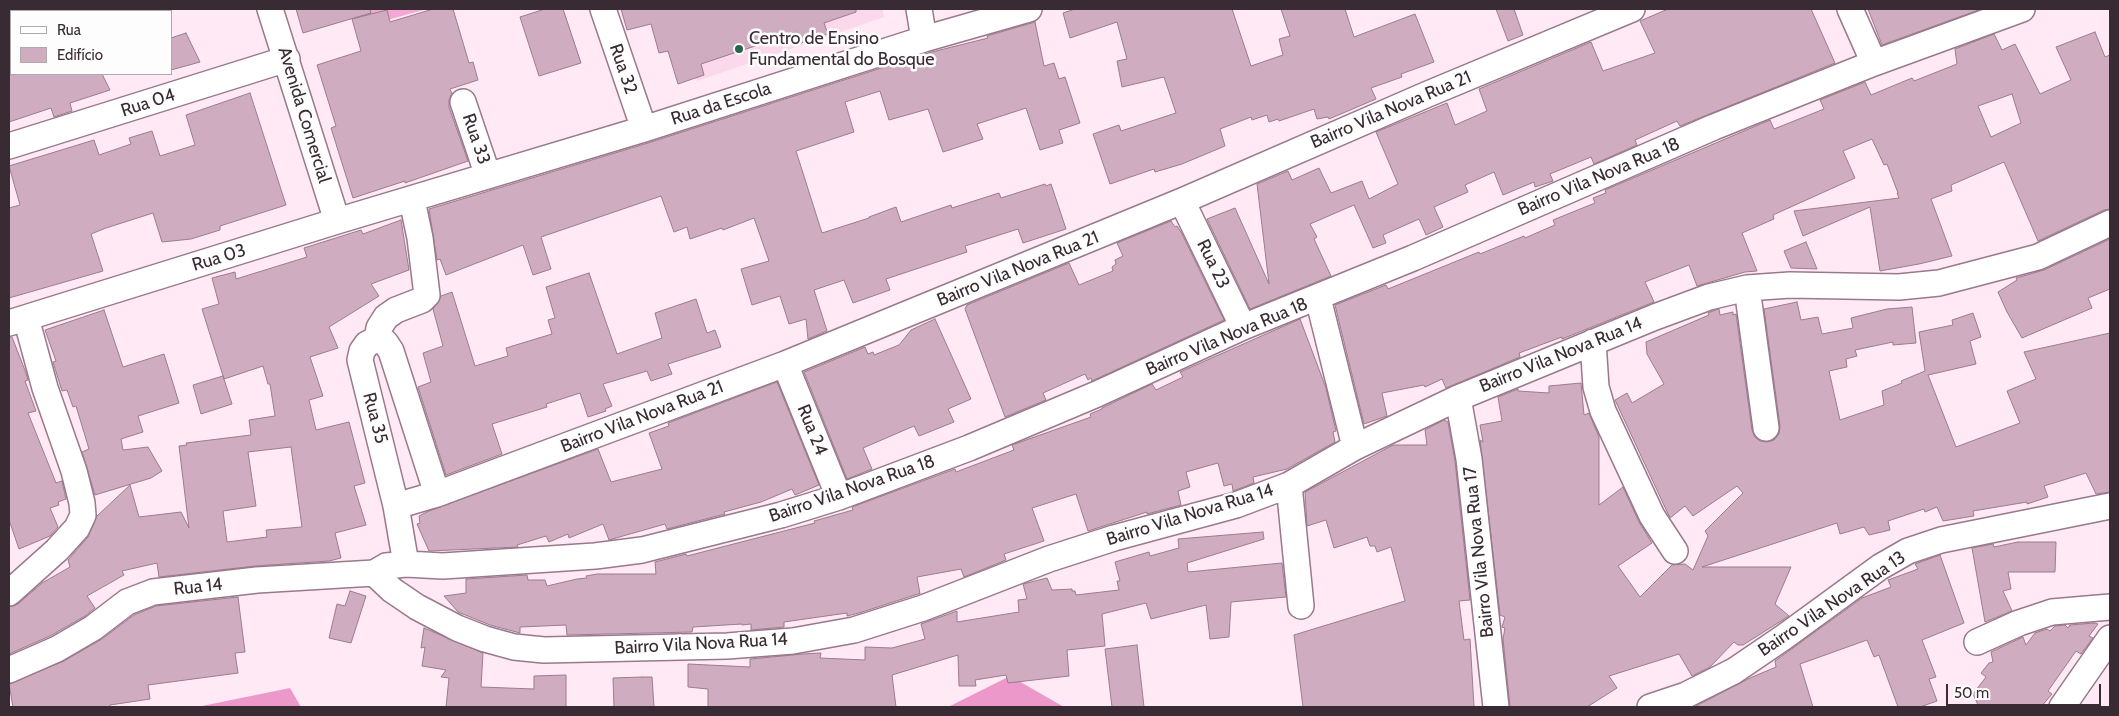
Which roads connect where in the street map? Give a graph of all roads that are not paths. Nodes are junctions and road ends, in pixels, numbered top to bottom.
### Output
1 (270, 9) edge
2 (603, 9) edge
3 (919, 9) edge
4 (1029, 9) edge
5 (1632, 9) edge
6 (1850, 9) edge
7 (2022, 9) edge
8 (924, 39) junction
9 (287, 59) junction
10 (1874, 64) junction
11 (464, 102) dead end
12 (644, 129) junction
13 (9, 146) edge
14 (488, 176) junction
15 (412, 200) junction
16 (1182, 201) junction
17 (337, 221) junction
18 (2110, 223) edge
19 (1747, 288) junction
20 (1318, 298) junction
21 (17, 320) edge
22 (1243, 327) junction
23 (377, 339) junction
24 (1593, 342) junction
25 (785, 364) junction
26 (1458, 398) junction
27 (1766, 428) dead end
28 (1355, 448) junction
29 (1289, 485) junction
30 (437, 494) junction
31 (839, 497) junction
32 (396, 506) junction
33 (2110, 506) edge
34 (1675, 551) dead end
35 (406, 564) junction
36 (374, 573) junction
37 (9, 593) edge
38 (1301, 606) dead end
39 (2110, 606) edge
40 (2110, 638) edge
41 (1977, 642) dead end
42 (9, 670) edge
43 (1496, 707) edge
44 (1650, 707) edge
45 (2062, 707) edge

1 - 9 street, Avenida Comercial
2 - 12 street, Rua 32
3 - 8 street
4 - 8 street, Rua da Escola
5 - 16 street, Bairro Vila Nova Rua 21
6 - 10 street
7 - 10 street, Bairro Vila Nova Rua 18
8 - 12 street, Rua da Escola
9 - 13 street, Rua 04
9 - 17 street, Avenida Comercial
10 - 20 street, Bairro Vila Nova Rua 18
11 - 14 street, Rua 33
12 - 14 street, Rua da Escola
14 - 15 street, Rua da Escola
15 - 17 street, Rua 03
15 - 23 street, Rua 35
16 - 22 street, Rua 23
16 - 25 street, Bairro Vila Nova Rua 21
17 - 21 street, Rua 03
18 - 19 street, Bairro Vila Nova Rua 14
19 - 24 street, Bairro Vila Nova Rua 14
19 - 27 street
20 - 22 street, Bairro Vila Nova Rua 18
20 - 28 street
21 - 37 street, Rua 03
22 - 31 street, Bairro Vila Nova Rua 18
23 - 30 street, Rua 35
23 - 32 street, Rua 35
24 - 26 street, Bairro Vila Nova Rua 14
24 - 34 street
25 - 30 street, Bairro Vila Nova Rua 21
25 - 31 street, Rua 24
26 - 28 street, Bairro Vila Nova Rua 14
26 - 43 street, Bairro Vila Nova Rua 17
28 - 29 street, Bairro Vila Nova Rua 14
29 - 36 street, Bairro Vila Nova Rua 14
29 - 38 street
30 - 32 street, Bairro Vila Nova Rua 21
31 - 35 street, Bairro Vila Nova Rua 18
32 - 35 street
33 - 44 street, Bairro Vila Nova Rua 13
35 - 36 street, Rua 14
36 - 42 street, Rua 14
39 - 41 street
40 - 45 street

